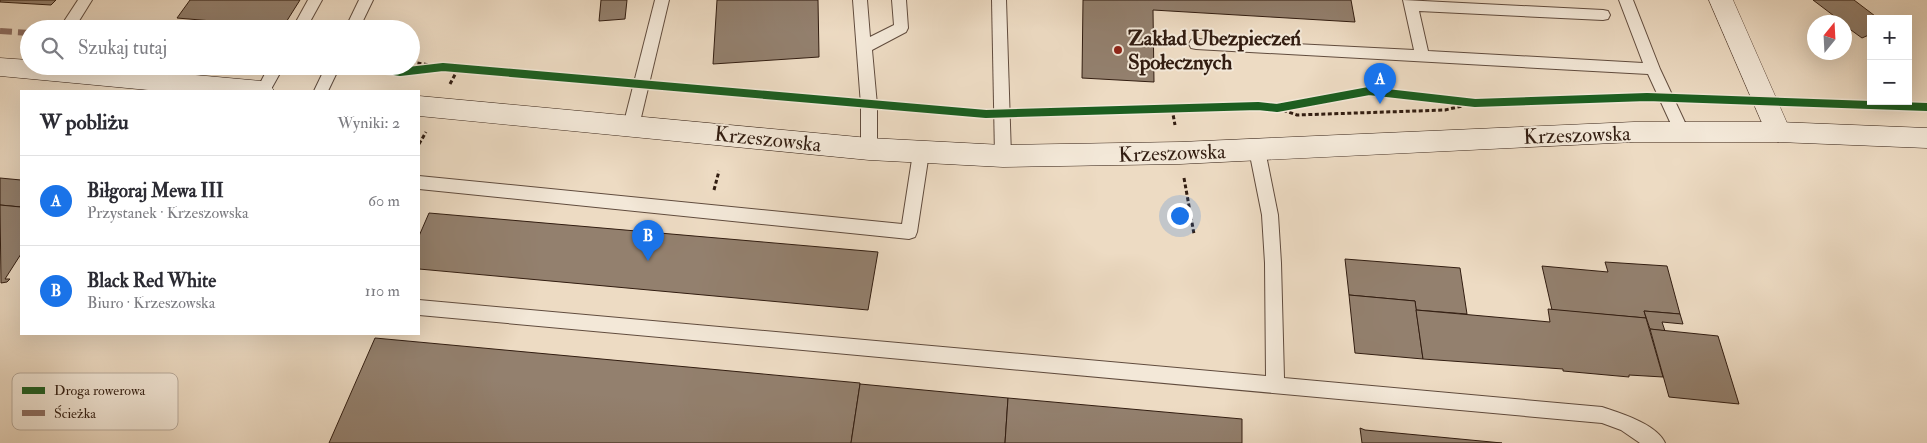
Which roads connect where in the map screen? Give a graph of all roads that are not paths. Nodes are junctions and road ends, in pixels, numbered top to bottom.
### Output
1 (85, 0) edge
2 (315, 0) edge
3 (366, 0) edge
4 (662, 0) edge
5 (860, 0) edge
6 (899, 0) edge
7 (999, 0) edge
8 (1626, 0) edge
9 (1721, 0) edge
10 (1410, 2) edge
11 (1602, 15) dead end
12 (72, 20) edge
13 (304, 20) edge
14 (356, 20) edge
15 (1196, 44) dead end
16 (864, 47) junction
17 (1422, 56) junction
18 (0, 66) edge
19 (20, 67) edge
20 (1653, 69) junction
21 (108, 75) edge
22 (272, 75) edge
23 (329, 75) edge
24 (252, 90) edge
25 (263, 90) edge
26 (321, 90) edge
27 (420, 106) edge
28 (630, 126) junction
29 (1682, 132) junction
30 (1778, 132) junction
31 (1927, 138) edge
32 (869, 149) junction
33 (1257, 150) junction
34 (921, 153) junction
35 (1003, 156) junction
36 (420, 183) edge
37 (420, 308) edge
38 (1275, 386) junction
39 (1656, 443) edge

1 - 12 lane
2 - 13 lane
3 - 14 lane
4 - 28 lane
5 - 16 lane
6 - 16 lane
7 - 35 lane
8 - 20 lane
9 - 30 main road
10 - 11 lane
10 - 17 lane
15 - 17 lane
16 - 32 lane
17 - 20 lane
18 - 19 main road
20 - 29 lane
21 - 24 main road
22 - 25 lane
23 - 26 lane
27 - 28 main road, Krzeszowska
28 - 32 main road, Krzeszowska
29 - 30 main road, Krzeszowska
29 - 33 main road, Krzeszowska
30 - 31 main road, Krzeszowska
32 - 34 main road, Krzeszowska
33 - 35 main road, Krzeszowska
33 - 38 lane
34 - 35 main road, Krzeszowska
34 - 36 lane
37 - 38 lane
38 - 39 lane

